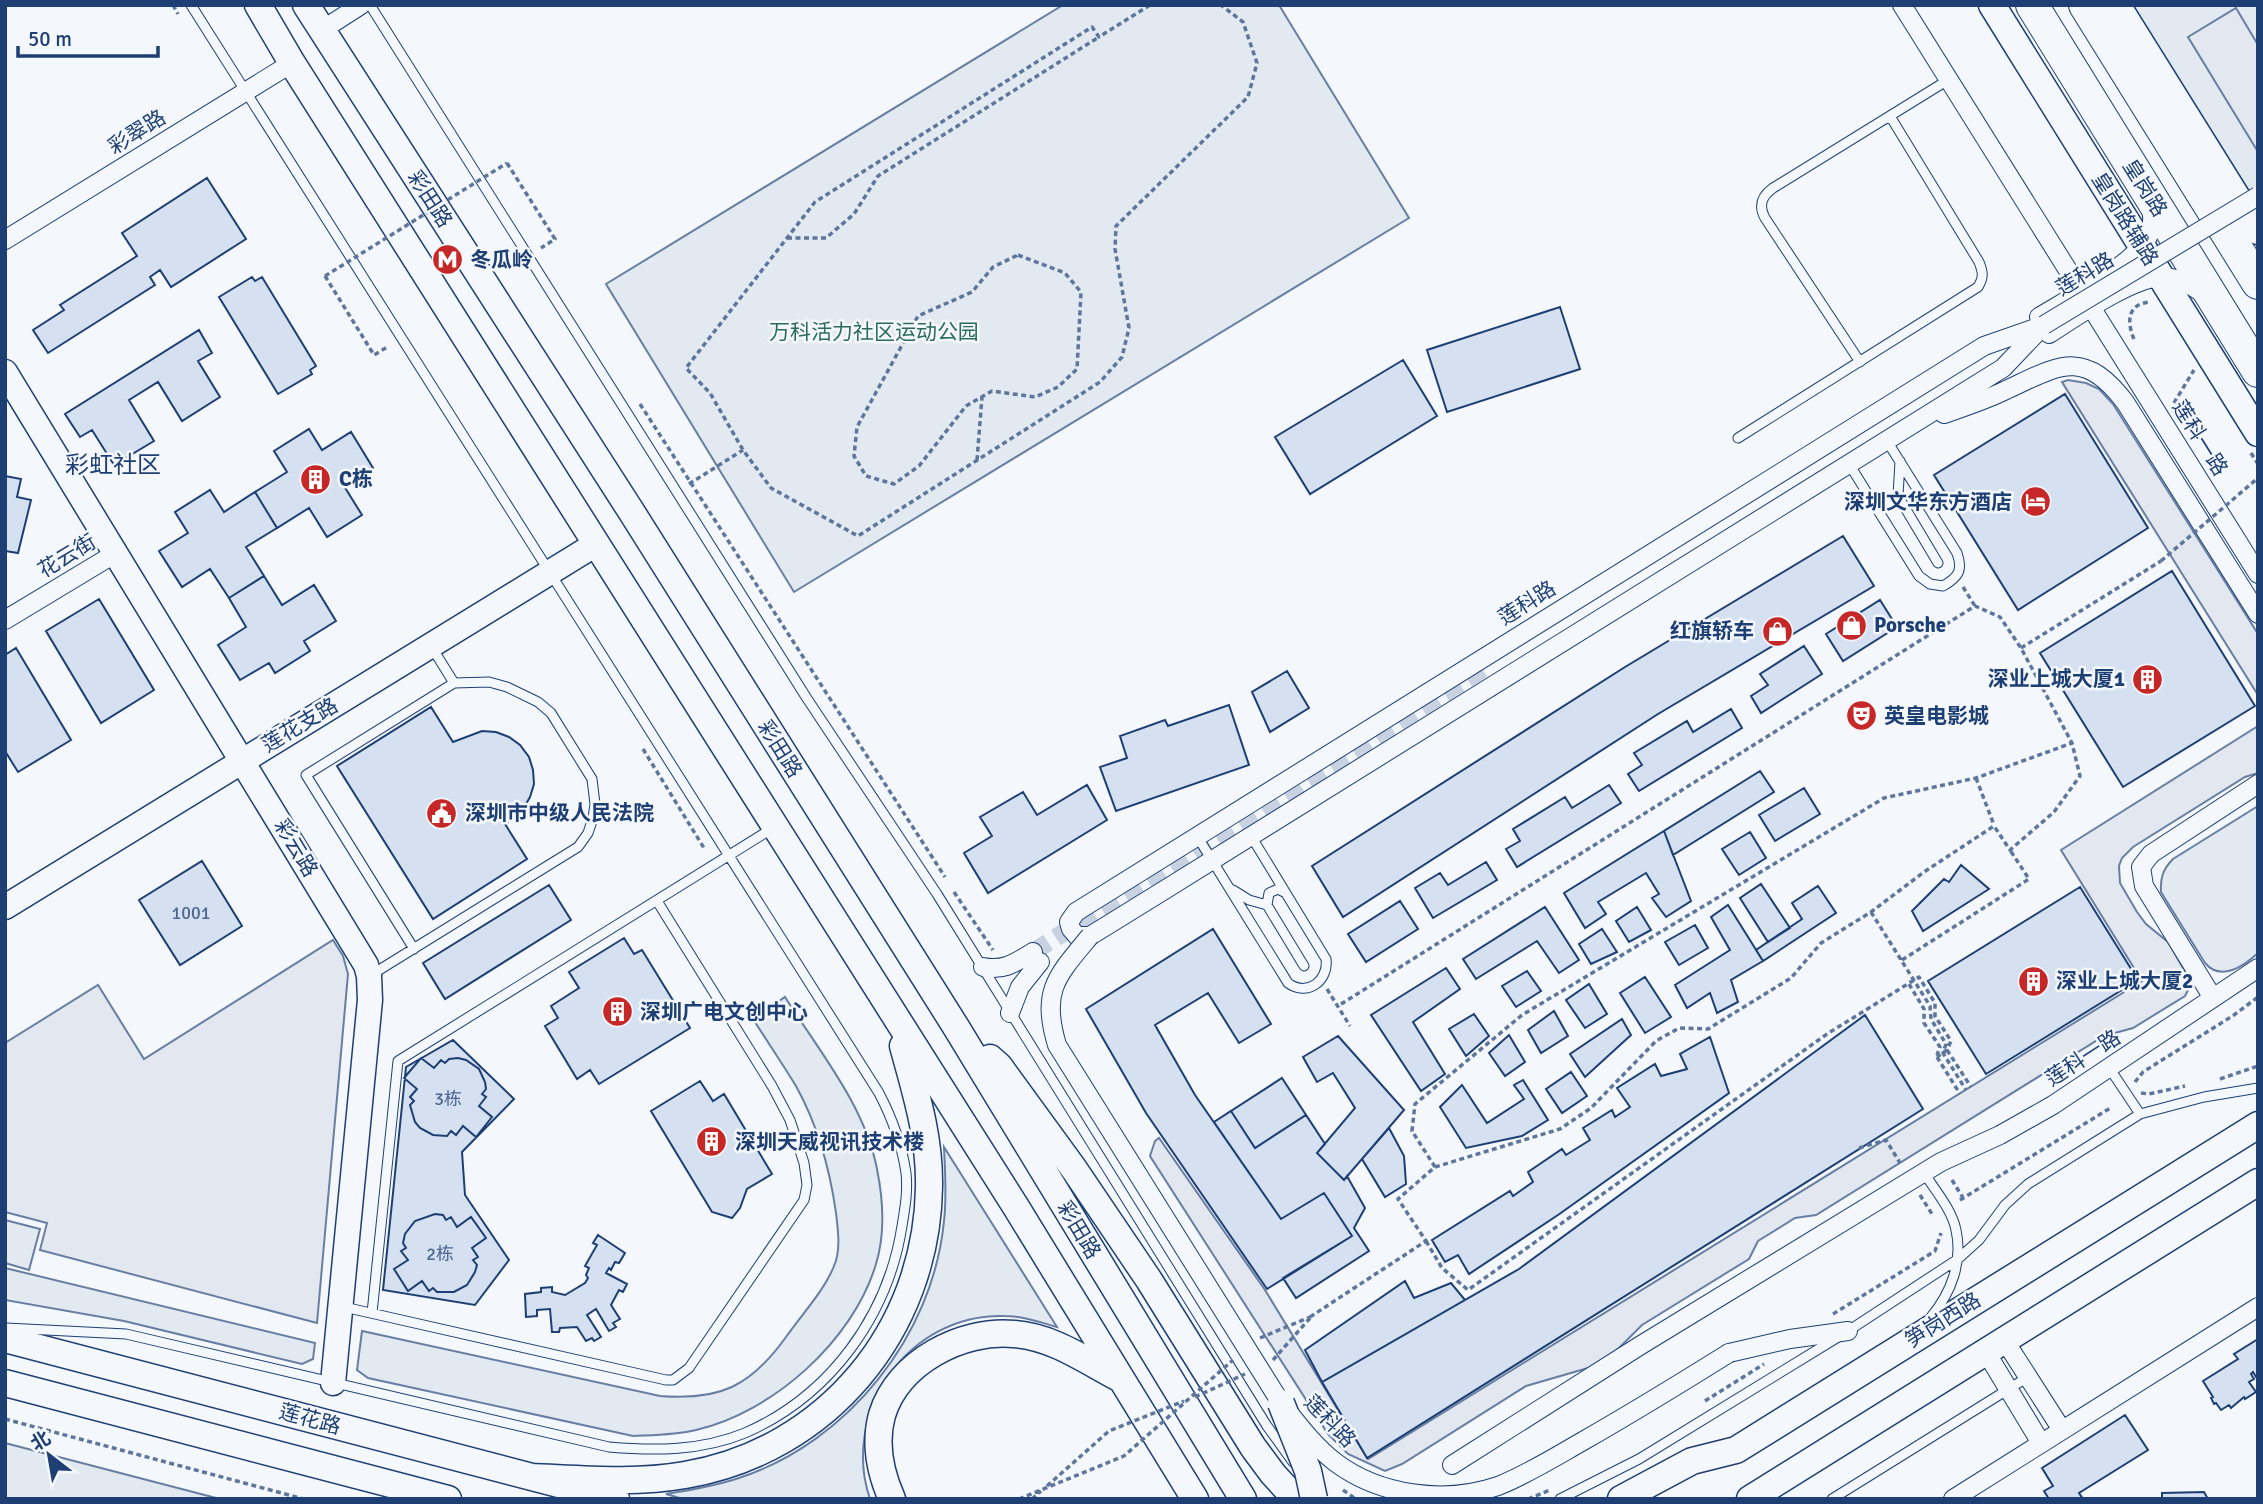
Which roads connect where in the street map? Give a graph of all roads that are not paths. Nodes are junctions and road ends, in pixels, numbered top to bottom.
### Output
1 (191, 5) edge
2 (258, 5) edge
3 (306, 5) edge
4 (361, 5) edge
5 (370, 5) edge
6 (1902, 5) edge
7 (1992, 5) edge
8 (2032, 5) edge
9 (2085, 5) edge
10 (2117, 5) edge
11 (322, 30) junction
12 (292, 63) junction
13 (1948, 80) junction
14 (245, 91) junction
15 (1891, 116) junction
16 (2142, 183) junction
17 (2258, 196) edge
18 (2258, 231) edge
19 (5, 240) edge
20 (2142, 247) junction
21 (2160, 277) junction
22 (2258, 283) edge
23 (2080, 291) junction
24 (2091, 308) junction
25 (2219, 308) junction
26 (2044, 326) junction
27 (1860, 362) junction
28 (2258, 371) edge
29 (5, 372) edge
30 (1917, 422) junction
31 (2258, 433) edge
32 (1738, 438) dead end
33 (1887, 441) junction
34 (1900, 460) junction
35 (1849, 464) junction
36 (596, 544) junction
37 (116, 553) junction
38 (1938, 563) dead end
39 (550, 571) junction
40 (2258, 574) edge
41 (2258, 614) edge
42 (5, 620) edge
43 (430, 645) junction
44 (454, 683) junction
45 (242, 760) junction
46 (2258, 784) edge
47 (775, 827) junction
48 (1197, 836) junction
49 (1251, 836) junction
50 (729, 855) junction
51 (1213, 860) junction
52 (1231, 889) junction
53 (1284, 892) junction
54 (657, 901) junction
55 (1267, 905) junction
56 (5, 907) edge
57 (1090, 936) junction
58 (414, 949) junction
59 (1304, 966) dead end
60 (983, 967) junction
61 (2258, 968) edge
62 (369, 976) junction
63 (2213, 998) junction
64 (1010, 1013) junction
65 (895, 1018) junction
66 (956, 1027) junction
67 (2110, 1069) junction
68 (2258, 1088) edge
69 (2140, 1114) junction
70 (2258, 1125) edge
71 (1924, 1173) junction
72 (2258, 1182) edge
73 (1958, 1259) junction
74 (340, 1306) junction
75 (2258, 1307) edge
76 (372, 1313) junction
77 (5, 1328) edge
78 (1848, 1331) junction
79 (1914, 1338) junction
80 (5, 1339) edge
81 (1996, 1346) junction
82 (2028, 1377) junction
83 (1123, 1380) junction
84 (5, 1382) edge
85 (332, 1383) junction
86 (2008, 1389) junction
87 (1281, 1403) junction
88 (2062, 1430) junction
89 (2041, 1443) junction
90 (1452, 1465) dead end
91 (1790, 1476) junction
92 (531, 1477) junction
93 (1318, 1496) edge
94 (448, 1499) edge
95 (616, 1499) edge
96 (892, 1499) edge
97 (1195, 1499) edge
98 (1243, 1499) edge
99 (1296, 1499) edge
100 (1560, 1499) edge
101 (1621, 1499) edge
102 (1751, 1499) edge
103 (1757, 1499) edge
104 (1832, 1499) edge
105 (1953, 1499) edge

1 - 14 lane
2 - 12 main road, 彩田路
3 - 11 main road, 彩田路
4 - 11 street
5 - 60 lane
6 - 13 street, 莲科一路
7 - 20 main road, 皇岗路辅路
8 - 16 highway, 皇岗路
9 - 22 highway
10 - 18 main road
11 - 66 main road, 彩田路
12 - 14 street, 彩翠路
12 - 36 main road, 彩田路
13 - 15 lane
13 - 23 street, 莲科一路
14 - 19 street, 彩翠路
14 - 39 lane
15 - 27 lane
15 - 27 lane
16 - 20 street, 莲科路
16 - 25 highway, 皇岗路
17 - 26 street, 莲科路, bridge
20 - 21 main road, 皇岗路辅路
20 - 23 street, 莲科路
21 - 24 street, 莲科路
21 - 25 street
21 - 31 main road, 皇岗路辅路
23 - 24 street, 莲科一路
23 - 26 street, 莲科路
24 - 26 street, 莲科路
24 - 40 street, 莲科一路
25 - 28 highway, 皇岗路
26 - 30 street, 莲科路
26 - 48 street, 莲科路
27 - 32 lane
29 - 37 street, 彩云路
30 - 33 street, 莲科路
30 - 41 street
33 - 34 lane
33 - 35 street, 莲科路
34 - 35 lane
34 - 38 lane
35 - 49 street, 莲科路
36 - 39 street, 莲花支路
36 - 47 main road, 彩田路
37 - 42 street, 花云街
37 - 45 street, 彩云路
39 - 43 street, 莲花支路
39 - 50 lane
43 - 44 lane
43 - 45 street, 莲花支路
44 - 58 lane
44 - 58 lane
45 - 56 street, 莲花支路
45 - 62 street, 彩云路
46 - 63 street
47 - 50 lane
47 - 65 main road, 彩田路
48 - 51 lane
48 - 57 street, 莲科路
49 - 51 street, 莲科路
49 - 53 lane
50 - 54 lane
50 - 85 lane
51 - 52 lane
51 - 57 street, 莲科路
52 - 53 lane
52 - 55 lane
53 - 55 lane
54 - 76 lane
54 - 76 lane
55 - 59 lane
57 - 87 street, 莲科路, bridge
58 - 62 lane
60 - 64 lane
60 - 64 street
61 - 63 street, 莲科一路
62 - 74 street, 彩云路
63 - 67 street, 莲科一路
64 - 93 lane
65 - 83 main road, 彩田路
65 - 92 main road
66 - 98 main road, 彩田路
66 - 99 main road
67 - 69 lane
67 - 71 street, 莲科一路
68 - 69 lane
69 - 73 lane
70 - 79 main road, 笋岗西路
71 - 73 lane
71 - 90 street, 莲科一路
72 - 81 main road
73 - 78 lane
73 - 79 lane
74 - 76 lane
74 - 85 street, 彩云路
75 - 88 street
77 - 85 lane
78 - 87 street, 莲科路, bridge
78 - 100 lane
79 - 101 main road, 笋岗西路
80 - 92 main road, 莲花路
81 - 82 street
81 - 86 street
81 - 91 main road
82 - 86 lane
82 - 88 street
83 - 96 main road
83 - 97 main road, 彩田路, bridge
84 - 94 main road, 莲花路
86 - 89 street
86 - 104 lane
87 - 93 main road, bridge
88 - 89 street
89 - 105 street
91 - 102 main road
91 - 103 main road
92 - 95 main road, 莲花路

